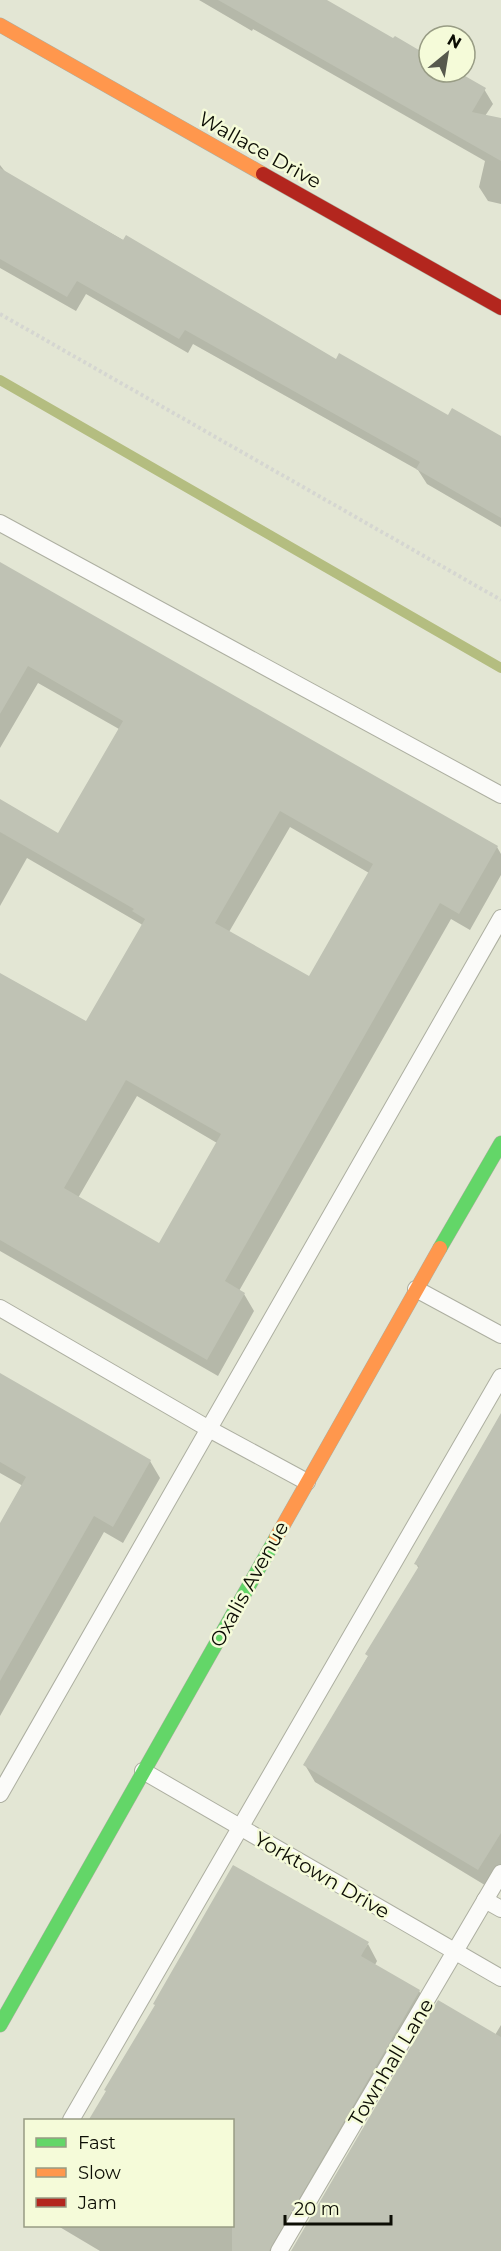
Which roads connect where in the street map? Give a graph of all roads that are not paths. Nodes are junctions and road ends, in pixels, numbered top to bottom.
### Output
1 (0, 25) edge
2 (501, 308) edge
3 (0, 523) edge
4 (501, 795) edge
5 (501, 918) edge
6 (501, 1143) edge
7 (416, 1289) junction
8 (0, 1308) edge
9 (501, 1335) edge
10 (501, 1377) edge
11 (209, 1429) junction
12 (307, 1482) junction
13 (143, 1772) junction
14 (0, 1794) edge
15 (240, 1829) junction
16 (501, 1873) edge
17 (485, 1900) junction
18 (501, 1909) edge
19 (456, 1952) junction
20 (501, 1978) edge
21 (0, 2025) edge
22 (72, 2119) edge
23 (279, 2251) edge

1 - 2 street, Wallace Drive
3 - 4 lane
5 - 11 lane
6 - 7 street, Oxalis Avenue
7 - 9 lane
7 - 12 street, Oxalis Avenue
8 - 11 lane
10 - 15 lane
11 - 12 lane
11 - 14 lane
12 - 13 street, Oxalis Avenue
13 - 15 lane, Yorktown Drive
13 - 21 street, Oxalis Avenue
15 - 19 lane, Yorktown Drive
15 - 22 lane
16 - 17 lane, Townhall Lane
17 - 18 lane
17 - 19 lane, Townhall Lane
19 - 20 lane, Yorktown Drive
19 - 23 lane, Townhall Lane

